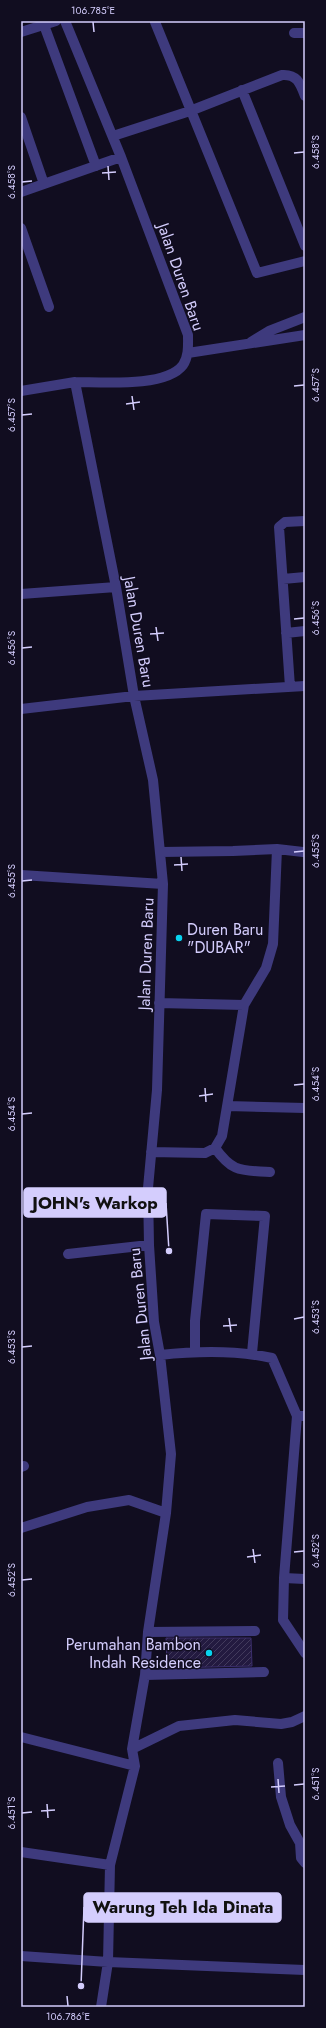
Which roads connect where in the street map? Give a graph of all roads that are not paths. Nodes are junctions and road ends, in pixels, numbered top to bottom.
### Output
1 (56, 21) edge
2 (65, 21) edge
3 (155, 22) dead end
4 (44, 25) junction
5 (21, 32) edge
6 (294, 33) dead end
7 (305, 33) edge
8 (242, 90) junction
9 (305, 96) edge
10 (190, 112) junction
11 (21, 117) edge
12 (113, 136) junction
13 (121, 157) junction
14 (96, 166) junction
15 (44, 184) junction
16 (21, 192) edge
17 (21, 228) edge
18 (305, 246) edge
19 (305, 261) edge
20 (49, 307) dead end
21 (305, 317) edge
22 (305, 336) edge
23 (246, 345) junction
24 (188, 353) junction
25 (75, 382) junction
26 (21, 391) edge
27 (305, 521) edge
28 (305, 577) edge
29 (283, 579) junction
30 (116, 588) junction
31 (21, 594) edge
32 (305, 631) edge
33 (286, 633) junction
34 (305, 686) edge
35 (290, 687) junction
36 (134, 696) junction
37 (21, 709) edge
38 (277, 849) junction
39 (161, 852) junction
40 (304, 852) dead end
41 (21, 874) edge
42 (163, 884) junction
43 (159, 1003) junction
44 (244, 1005) junction
45 (227, 1106) junction
46 (305, 1108) edge
47 (215, 1148) junction
48 (151, 1152) junction
49 (270, 1172) dead end
50 (148, 1245) junction
51 (68, 1254) dead end
52 (195, 1352) junction
53 (160, 1354) junction
54 (252, 1354) junction
55 (301, 1416) edge
56 (166, 1513) junction
57 (21, 1528) edge
58 (284, 1578) junction
59 (305, 1579) edge
60 (254, 1631) dead end
61 (148, 1632) junction
62 (305, 1653) edge
63 (264, 1672) dead end
64 (145, 1675) junction
65 (305, 1716) edge
66 (21, 1737) edge
67 (132, 1749) junction
68 (278, 1763) dead end
69 (135, 1766) junction
70 (21, 1852) edge
71 (305, 1863) edge
72 (110, 1865) junction
73 (21, 1956) edge
74 (108, 1962) junction
75 (305, 1970) edge
76 (101, 2007) edge

1 - 4 street
2 - 12 street, Jalan Duren Baru
3 - 10 street
4 - 5 street
4 - 14 street
6 - 7 street
8 - 9 street
8 - 10 street
8 - 18 street
10 - 12 street
10 - 19 street
11 - 15 street
12 - 13 street, Jalan Duren Baru
13 - 14 street
13 - 24 street, Jalan Duren Baru
14 - 15 street
15 - 16 street
17 - 20 street
21 - 23 street
22 - 23 street
23 - 24 street
24 - 25 street, Jalan Duren Baru
25 - 26 street
25 - 30 street, Jalan Duren Baru
27 - 29 street
28 - 29 street
29 - 33 street
30 - 31 street
30 - 36 street, Jalan Duren Baru
32 - 33 street
33 - 35 street
34 - 35 street
35 - 36 street
36 - 37 street
36 - 39 street, Jalan Duren Baru
38 - 39 street
38 - 40 street
38 - 44 street
39 - 42 street, Jalan Duren Baru
41 - 42 street
42 - 43 street, Jalan Duren Baru
43 - 44 street
43 - 48 street, Jalan Duren Baru
44 - 45 street
45 - 46 street
45 - 47 street
47 - 48 street
47 - 49 street
48 - 50 street, Jalan Duren Baru
50 - 51 street
50 - 53 street, Jalan Duren Baru
52 - 53 street
52 - 54 street
52 - 54 street
53 - 56 street, Jalan Duren Baru
54 - 55 street
55 - 58 street
56 - 57 street
56 - 61 street, Jalan Duren Baru
58 - 59 street
58 - 62 street
60 - 61 street
61 - 64 street, Jalan Duren Baru
63 - 64 street
64 - 67 street, Jalan Duren Baru
65 - 67 street
66 - 69 street
67 - 69 street, Jalan Duren Baru
68 - 71 street
69 - 72 street, Jalan Duren Baru
70 - 72 street
72 - 74 street, Jalan Duren Baru
73 - 74 street
74 - 75 street
74 - 76 street, Jalan Duren Baru

